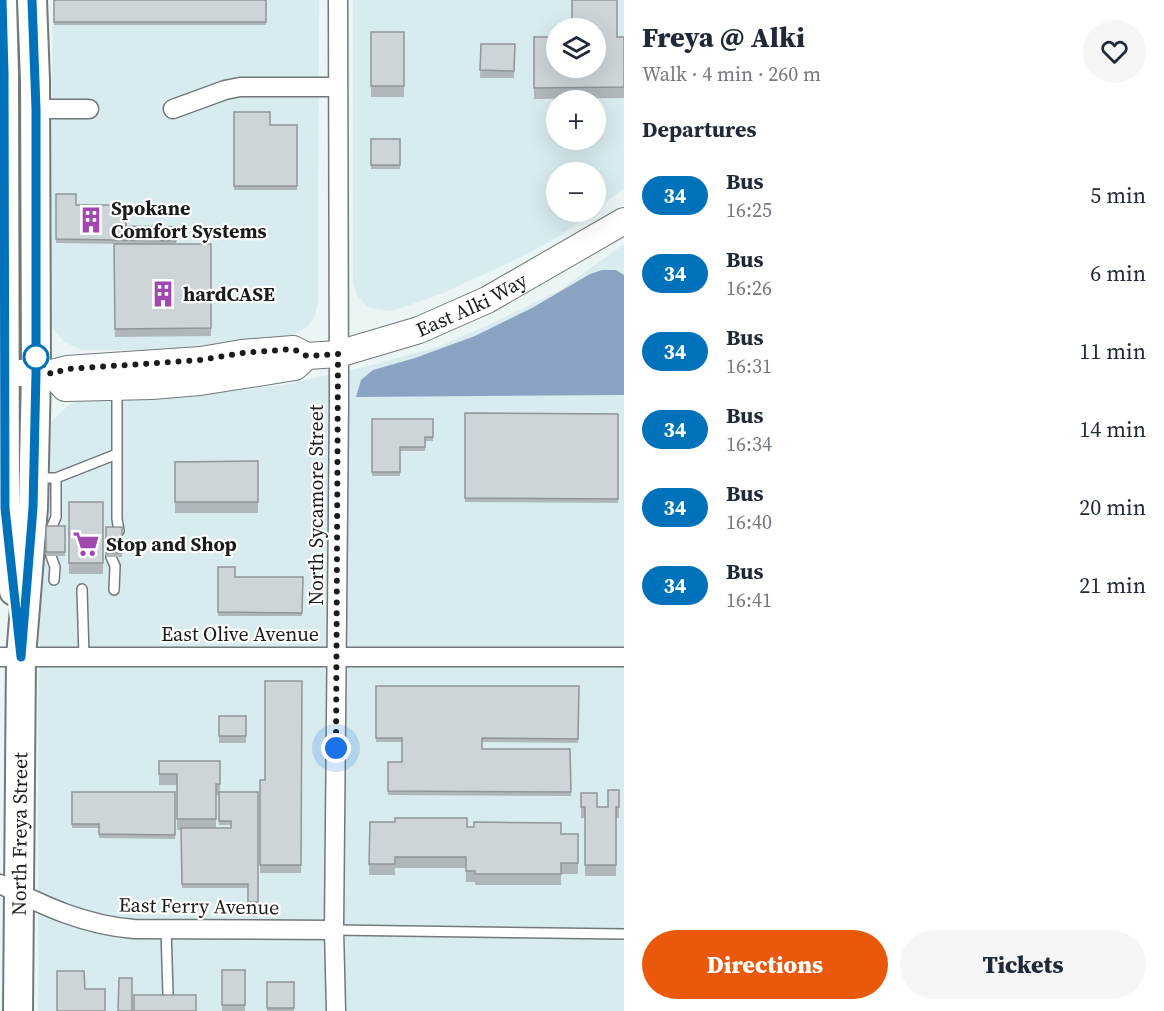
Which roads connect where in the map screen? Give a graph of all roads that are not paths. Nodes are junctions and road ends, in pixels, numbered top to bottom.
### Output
1 (2, 0) edge
2 (32, 0) edge
3 (338, 0) edge
4 (339, 87) junction
5 (2, 109) edge
6 (36, 109) junction
7 (89, 109) dead end
8 (173, 109) dead end
9 (2, 199) edge
10 (622, 227) edge
11 (338, 354) junction
12 (307, 356) junction
13 (43, 373) junction
14 (2, 374) edge
15 (117, 387) junction
16 (117, 454) junction
17 (44, 478) junction
18 (56, 529) edge
19 (115, 531) edge
20 (4, 548) edge
21 (56, 555) edge
22 (115, 560) edge
23 (54, 580) dead end
24 (82, 589) dead end
25 (114, 590) dead end
26 (84, 656) junction
27 (11, 657) edge
28 (338, 657) junction
29 (624, 657) edge
30 (9, 889) edge
31 (166, 929) junction
32 (333, 930) junction
33 (624, 934) edge
34 (168, 994) edge
35 (18, 1011) edge
36 (336, 1011) edge

1 - 5 main road, North Freya Street
2 - 6 main road, North Freya Street
3 - 4 street, North Sycamore Street
4 - 8 street
4 - 11 street, North Sycamore Street
5 - 9 main road, North Freya Street
6 - 7 street
6 - 13 main road, North Freya Street
9 - 14 main road, North Freya Street
10 - 11 main road, East Alki Way
11 - 12 main road, East Alki Way
11 - 28 street, North Sycamore Street
12 - 13 main road, East Alki Way
12 - 15 main road, East Alki Way
13 - 14 main road, East Alki Way
13 - 15 main road, East Alki Way
13 - 17 main road, North Freya Street
14 - 20 main road, North Freya Street
15 - 16 lane
16 - 17 lane
16 - 19 lane
17 - 18 lane
17 - 27 main road, North Freya Street
20 - 27 main road, North Freya Street
21 - 23 lane
22 - 25 lane
24 - 26 lane
26 - 27 street, East Olive Avenue
26 - 28 street, East Olive Avenue
27 - 30 main road, North Freya Street
28 - 29 street, East Olive Avenue
28 - 32 street, North Sycamore Street
30 - 31 street, East Ferry Avenue
30 - 35 main road, North Freya Street
31 - 32 street, East Ferry Avenue
31 - 34 lane
32 - 33 lane
32 - 36 street, North Sycamore Street

